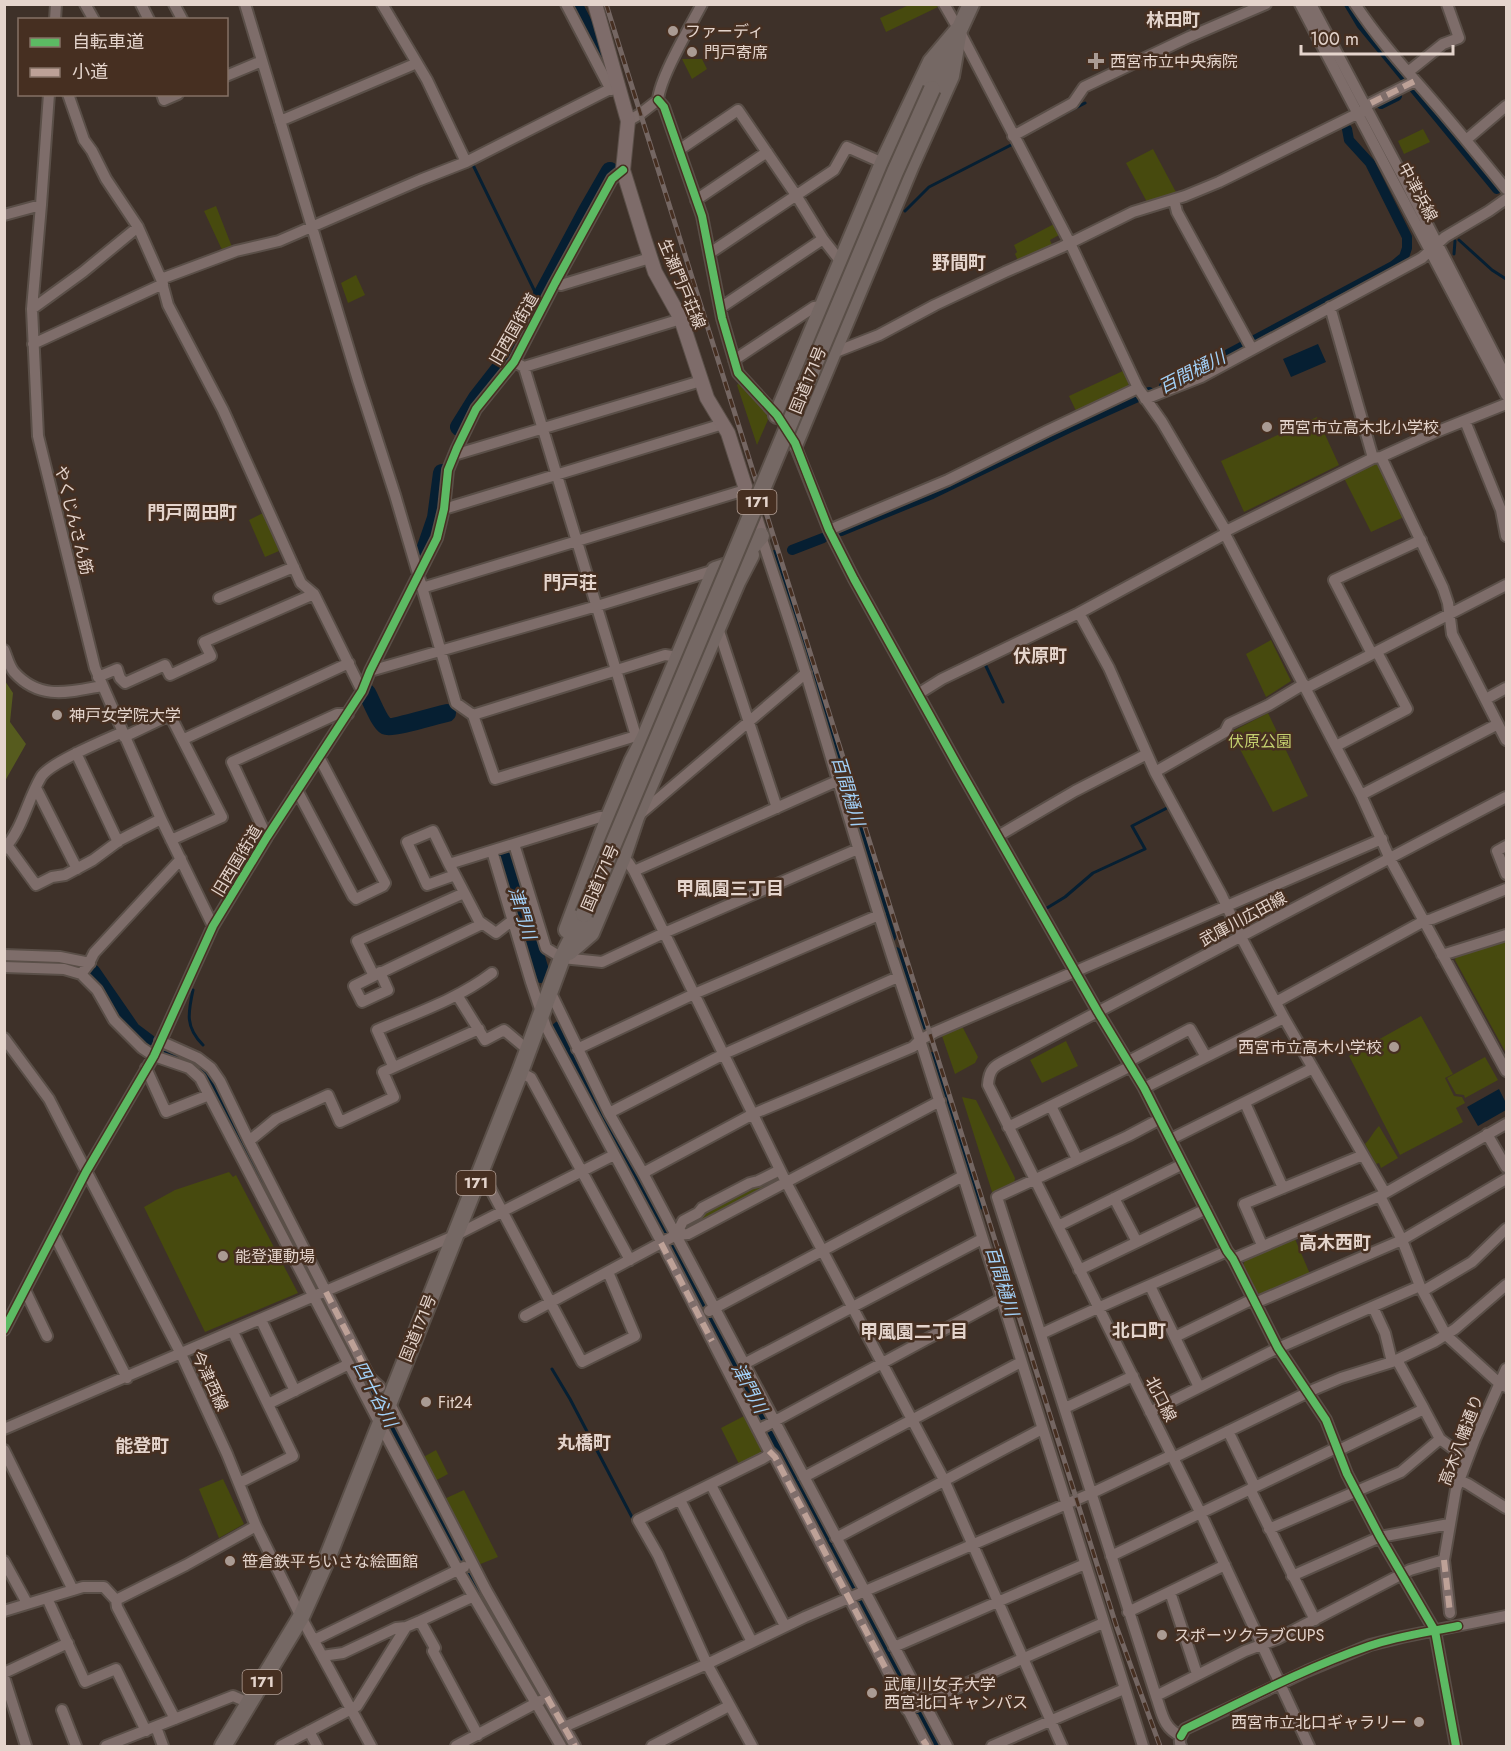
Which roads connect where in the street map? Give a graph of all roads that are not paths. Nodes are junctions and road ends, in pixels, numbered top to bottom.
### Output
1 (85, 4) edge
2 (141, 4) edge
3 (174, 4) edge
4 (245, 4) edge
5 (382, 4) edge
6 (567, 4) edge
7 (595, 4) edge
8 (702, 4) edge
9 (944, 4) edge
10 (1266, 4) edge
11 (1300, 4) edge
12 (1311, 4) edge
13 (1355, 4) edge
14 (1447, 4) edge
15 (974, 7) edge
16 (93, 18) edge
17 (148, 18) edge
18 (181, 18) edge
19 (959, 30) junction
20 (262, 60) junction
21 (417, 63) junction
22 (228, 75) edge
23 (1411, 80) junction
24 (614, 88) junction
25 (49, 96) edge
26 (69, 96) edge
27 (658, 100) junction
28 (1506, 105) edge
29 (1365, 108) junction
30 (280, 121) junction
31 (628, 121) junction
32 (1013, 136) junction
33 (1466, 140) junction
34 (679, 150) junction
35 (767, 152) junction
36 (466, 162) junction
37 (883, 163) junction
38 (623, 170) junction
39 (1506, 189) edge
40 (796, 195) junction
41 (1506, 199) edge
42 (696, 200) junction
43 (1174, 200) junction
44 (41, 205) junction
45 (4, 214) edge
46 (138, 227) junction
47 (313, 227) junction
48 (823, 239) junction
49 (1070, 243) junction
50 (1434, 247) junction
51 (710, 253) junction
52 (650, 258) junction
53 (841, 262) junction
54 (162, 282) junction
55 (555, 283) junction
56 (822, 306) junction
57 (1330, 307) junction
58 (720, 308) junction
59 (32, 309) junction
60 (681, 319) junction
61 (807, 340) junction
62 (33, 344) junction
63 (1249, 345) junction
64 (833, 351) junction
65 (734, 360) junction
66 (519, 365) junction
67 (1506, 377) edge
68 (701, 381) junction
69 (1142, 394) junction
70 (1506, 395) edge
71 (1506, 404) edge
72 (777, 415) junction
73 (1466, 421) junction
74 (723, 424) junction
75 (543, 429) junction
76 (795, 443) junction
77 (454, 454) junction
78 (1377, 457) junction
79 (556, 476) junction
80 (745, 490) junction
81 (444, 509) junction
82 (829, 530) junction
83 (1226, 532) junction
84 (761, 536) junction
85 (1506, 536) edge
86 (1421, 540) junction
87 (576, 541) junction
88 (294, 567) junction
89 (418, 573) junction
90 (727, 573) junction
91 (1506, 585) edge
92 (422, 588) junction
93 (314, 594) junction
94 (219, 598) dead end
95 (597, 606) junction
96 (1079, 613) junction
97 (1449, 615) junction
98 (696, 616) junction
99 (718, 628) junction
100 (4, 650) edge
101 (441, 651) junction
102 (1375, 653) junction
103 (678, 657) junction
104 (349, 663) junction
105 (370, 671) junction
106 (616, 672) junction
107 (806, 673) junction
108 (100, 682) junction
109 (1305, 686) junction
110 (1506, 688) edge
111 (362, 691) junction
112 (918, 694) junction
113 (1486, 699) junction
114 (348, 714) junction
115 (473, 715) junction
116 (750, 723) junction
117 (1498, 724) junction
118 (124, 734) junction
119 (640, 737) junction
120 (184, 739) junction
121 (1506, 740) edge
122 (1336, 746) junction
123 (76, 753) junction
124 (1147, 754) junction
125 (319, 757) junction
126 (1155, 772) junction
127 (837, 781) junction
128 (36, 788) junction
129 (297, 790) junction
130 (1361, 795) junction
131 (1506, 797) edge
132 (777, 808) junction
133 (609, 817) junction
134 (636, 817) junction
135 (162, 819) junction
136 (267, 837) junction
137 (998, 837) junction
138 (1382, 838) junction
139 (171, 840) junction
140 (118, 842) junction
141 (511, 845) junction
142 (1506, 846) edge
143 (6, 847) edge
144 (858, 849) junction
145 (495, 851) junction
146 (181, 859) junction
147 (1390, 859) junction
148 (628, 865) junction
149 (77, 868) junction
150 (452, 870) junction
151 (1506, 874) edge
152 (1506, 889) edge
153 (464, 893) junction
154 (1226, 906) junction
155 (879, 915) junction
156 (513, 920) junction
157 (1424, 921) junction
158 (482, 924) junction
159 (213, 926) junction
160 (664, 933) junction
161 (1506, 935) edge
162 (1241, 937) junction
163 (4, 955) edge
164 (1442, 955) junction
165 (562, 958) junction
166 (4, 967) edge
167 (86, 968) junction
168 (1075, 971) junction
169 (492, 973) dead end
170 (898, 976) junction
171 (550, 991) junction
172 (694, 994) junction
173 (457, 995) junction
174 (1276, 1002) junction
175 (1098, 1012) junction
176 (542, 1015) junction
177 (1284, 1018) junction
178 (479, 1029) junction
179 (4, 1038) edge
180 (920, 1040) junction
181 (160, 1041) junction
182 (577, 1048) junction
183 (528, 1050) junction
184 (724, 1054) junction
185 (154, 1056) junction
186 (1206, 1057) junction
187 (1130, 1063) junction
188 (393, 1066) junction
189 (146, 1068) junction
190 (993, 1068) joint
191 (1313, 1068) junction
192 (1506, 1071) edge
193 (520, 1072) junction
194 (1144, 1088) junction
195 (209, 1095) junction
196 (940, 1101) junction
197 (1245, 1103) junction
198 (1051, 1106) junction
199 (609, 1113) junction
200 (753, 1114) junction
201 (1160, 1119) junction
202 (1506, 1124) edge
203 (1008, 1127) junction
204 (1487, 1134) junction
205 (1171, 1139) junction
206 (249, 1141) junction
207 (614, 1155) junction
208 (1363, 1155) junction
209 (1077, 1159) junction
210 (1183, 1164) junction
211 (1506, 1167) edge
212 (780, 1170) junction
213 (481, 1171) junction
214 (86, 1172) junction
215 (582, 1172) junction
216 (643, 1173) junction
217 (963, 1176) junction
218 (1506, 1179) edge
219 (1034, 1180) junction
220 (786, 1182) junction
221 (1283, 1188) junction
222 (1383, 1195) junction
223 (1114, 1198) junction
224 (1206, 1209) junction
225 (504, 1212) junction
226 (1058, 1226) junction
227 (1506, 1229) edge
228 (54, 1234) junction
229 (454, 1236) junction
230 (668, 1239) junction
231 (982, 1239) junction
232 (1402, 1240) junction
233 (1137, 1242) junction
234 (1262, 1245) junction
235 (822, 1250) junction
236 (1230, 1255) junction
237 (630, 1260) junction
238 (1079, 1270) junction
239 (608, 1272) junction
240 (1506, 1285) edge
241 (1150, 1286) junction
242 (1421, 1288) junction
243 (25, 1290) junction
244 (320, 1294) junction
245 (1001, 1299) junction
246 (1254, 1301) junction
247 (551, 1302) junction
248 (852, 1307) junction
249 (1098, 1307) junction
250 (1373, 1307) junction
251 (714, 1308) junction
252 (525, 1316) dead end
253 (700, 1316) junction
254 (261, 1320) junction
255 (4, 1330) edge
256 (233, 1332) junction
257 (1041, 1334) junction
258 (1446, 1335) junction
259 (47, 1336) dead end
260 (1175, 1337) junction
261 (1278, 1348) junction
262 (181, 1354) junction
263 (1394, 1361) junction
264 (1021, 1362) junction
265 (882, 1363) junction
266 (348, 1364) junction
267 (744, 1364) junction
268 (1506, 1369) edge
269 (1133, 1376) junction
270 (127, 1378) junction
271 (1503, 1385) edge
272 (1198, 1387) junction
273 (295, 1391) junction
274 (1308, 1393) junction
275 (268, 1404) junction
276 (383, 1408) junction
277 (1065, 1408) junction
278 (1424, 1409) junction
279 (1150, 1412) junction
280 (912, 1419) junction
281 (767, 1425) junction
282 (4, 1429) edge
283 (1042, 1429) junction
284 (1228, 1431) junction
285 (1440, 1439) junction
286 (1337, 1449) junction
287 (4, 1450) edge
288 (769, 1451) junction
289 (1172, 1456) junction
290 (1467, 1459) junction
291 (804, 1477) junction
292 (944, 1480) junction
293 (1459, 1480) junction
294 (239, 1483) junction
295 (711, 1485) junction
296 (1252, 1488) junction
297 (1356, 1492) junction
298 (1092, 1493) junction
299 (680, 1500) junction
300 (1066, 1504) junction
301 (1506, 1508) edge
302 (1200, 1512) junction
303 (1449, 1524) junction
304 (256, 1526) junction
305 (1269, 1529) junction
306 (447, 1533) junction
307 (1380, 1537) junction
308 (836, 1538) junction
309 (973, 1545) junction
310 (1111, 1556) junction
311 (1444, 1560) junction
312 (4, 1561) edge
313 (1085, 1564) junction
314 (1225, 1565) junction
315 (465, 1566) junction
316 (1403, 1575) junction
317 (1292, 1576) junction
318 (73, 1590) junction
319 (1170, 1592) junction
320 (863, 1593) junction
321 (472, 1597) junction
322 (47, 1598) junction
323 (850, 1599) junction
324 (116, 1600) junction
325 (998, 1601) junction
326 (27, 1603) junction
327 (4, 1611) edge
328 (1128, 1612) junction
329 (1450, 1613) dead end
330 (1506, 1616) edge
331 (301, 1617) junction
332 (1315, 1620) junction
333 (420, 1621) junction
334 (1103, 1623) junction
335 (785, 1626) junction
336 (406, 1627) junction
337 (1435, 1631) junction
338 (314, 1640) junction
339 (753, 1642) junction
340 (68, 1643) junction
341 (1262, 1644) junction
342 (894, 1647) junction
343 (322, 1656) junction
344 (1023, 1658) junction
345 (707, 1664) junction
346 (1197, 1674) junction
347 (4, 1675) edge
348 (1280, 1684) junction
349 (1124, 1689) junction
350 (1156, 1696) junction
351 (541, 1700) junction
352 (249, 1703) junction
353 (922, 1703) junction
354 (9, 1706) edge
355 (729, 1706) junction
356 (909, 1709) junction
357 (62, 1710) dead end
358 (351, 1710) junction
359 (175, 1719) junction
360 (1050, 1720) junction
361 (564, 1727) junction
362 (151, 1729) junction
363 (309, 1731) junction
364 (478, 1735) junction
365 (1181, 1741) edge
366 (925, 1743) edge
367 (26, 1746) edge
368 (76, 1746) edge
369 (106, 1746) edge
370 (163, 1746) edge
371 (223, 1746) edge
372 (281, 1746) edge
373 (317, 1746) edge
374 (370, 1746) edge
375 (456, 1746) edge
376 (561, 1746) edge
377 (574, 1746) edge
378 (652, 1746) edge
379 (752, 1746) edge
380 (947, 1746) edge
381 (992, 1746) edge
382 (1062, 1746) edge
383 (1143, 1746) edge
384 (1309, 1746) edge
385 (1456, 1746) edge

1 - 16 street
2 - 17 street
3 - 18 street
4 - 20 street
5 - 21 street
6 - 24 street
7 - 24 main road, 生瀬門戸荘線
8 - 27 street
9 - 19 street
10 - 32 street
11 - 29 street, 中津浜線
12 - 29 street, 中津浜線
13 - 23 street
14 - 23 street
15 - 19 highway, 国道171号 / 171
19 - 32 street
19 - 37 highway, 171
19 - 64 highway, 171
19 - 165 highway, 国道171号 / 171, bridge
20 - 22 street
20 - 30 street
21 - 30 street
21 - 36 street
23 - 29 street
23 - 33 street
24 - 31 main road, 生瀬門戸荘線
24 - 36 street
25 - 44 street, やくじんさん筋
26 - 46 street
27 - 31 street
27 - 34 street
28 - 33 street
29 - 43 street
29 - 50 street, 中津浜線
30 - 47 street
31 - 38 main road, 生瀬門戸荘線
32 - 49 street
33 - 39 street
34 - 35 street
34 - 42 street
35 - 40 street
35 - 42 street
36 - 47 street
37 - 40 street
37 - 53 highway, 171
38 - 52 main road, 生瀬門戸荘線
38 - 55 street, 旧西国街道
40 - 48 street
40 - 51 street
41 - 50 street
42 - 51 street
43 - 49 street
43 - 63 street
44 - 45 street
44 - 59 street, やくじんさん筋
46 - 54 street
46 - 59 street
47 - 54 street
47 - 89 street
48 - 53 street
48 - 58 street
49 - 64 street
49 - 69 street
50 - 57 street
50 - 67 street, 中津浜線
50 - 70 street, 中津浜線
51 - 58 street
52 - 55 street
52 - 60 main road, 生瀬門戸荘線
53 - 56 highway, 171
54 - 62 street
54 - 88 street
55 - 66 street, 旧西国街道
56 - 61 highway, 171
56 - 65 street
57 - 63 street
57 - 78 street
58 - 65 street
59 - 62 street, やくじんさん筋
60 - 66 street
60 - 68 main road, 生瀬門戸荘線
61 - 64 street
61 - 72 highway, 171
62 - 108 street, やくじんさん筋
63 - 69 street
64 - 76 highway, 171
65 - 72 street
66 - 75 street
66 - 77 street, 旧西国街道
68 - 74 main road, 生瀬門戸荘線
68 - 75 street
69 - 82 street
69 - 83 street
71 - 73 street
72 - 76 street
73 - 78 street
73 - 85 street
74 - 79 street
74 - 80 main road, 生瀬門戸荘線
75 - 77 street
75 - 79 street
76 - 82 street
77 - 81 street, 旧西国街道
78 - 83 street
78 - 86 street
79 - 81 street
79 - 87 street
80 - 84 main road, 生瀬門戸荘線
80 - 87 street
81 - 89 street, 旧西国街道
82 - 112 street
83 - 96 street
83 - 109 street
84 - 90 highway, 171
84 - 107 street
86 - 97 street
86 - 102 street
87 - 92 street
87 - 95 street
88 - 93 street
88 - 94 street
89 - 92 street
89 - 105 street, 旧西国街道
90 - 95 street
90 - 98 highway, 171
90 - 99 highway, 171
91 - 97 street
92 - 101 street
93 - 104 street
93 - 108 street
95 - 101 street
95 - 106 street
96 - 112 street
96 - 124 street
97 - 102 street
97 - 113 street
98 - 99 street
98 - 103 highway, 171
99 - 116 street
99 - 134 highway, 171
100 - 108 street
101 - 105 street
101 - 115 street
102 - 109 street
102 - 122 street
103 - 106 street
103 - 119 highway, 171
104 - 111 street
104 - 120 street
105 - 111 street, 旧西国街道
106 - 115 street
106 - 119 street
107 - 116 street
107 - 127 street
108 - 118 street, やくじんさん筋
109 - 122 street
109 - 126 street
110 - 113 street
111 - 114 street, 旧西国街道
112 - 137 street
113 - 117 street
114 - 125 street, 旧西国街道
114 - 136 street
115 - 119 street
116 - 132 street
116 - 134 street
117 - 121 street
117 - 130 street
118 - 120 street
118 - 123 street
118 - 135 street, やくじんさん筋
119 - 133 highway, 171
120 - 139 street
122 - 130 street
123 - 128 street
123 - 140 street
124 - 126 street
124 - 137 street
125 - 129 street, 旧西国街道
125 - 129 street
126 - 154 street
127 - 132 street
127 - 144 street
128 - 143 street
128 - 149 street
129 - 136 street, 旧西国街道
130 - 138 street
131 - 147 street, 武庫川広田線
132 - 148 street
133 - 141 street
133 - 165 highway, 171
134 - 148 highway, 171
135 - 139 street, やくじんさん筋
135 - 140 street
136 - 159 street, 旧西国街道
137 - 168 street
138 - 147 street
138 - 154 street
139 - 146 street, やくじんさん筋
140 - 149 street
141 - 145 street
141 - 165 street
142 - 151 street
143 - 149 street
144 - 155 street
144 - 160 street
145 - 150 street
145 - 156 street
146 - 159 street, やくじんさん筋
146 - 167 street
147 - 157 street
147 - 162 street, 武庫川広田線
148 - 160 street
148 - 165 highway, 171
150 - 150 street
150 - 153 street
152 - 157 street
153 - 158 street
153 - 158 street
154 - 162 street
154 - 168 street
155 - 170 street
155 - 172 street
156 - 158 street
156 - 176 street
157 - 164 street
157 - 174 street
159 - 181 street, 旧西国街道
160 - 165 street
160 - 172 street
161 - 164 street
162 - 174 street
162 - 175 street, 武庫川広田線
163 - 167 street
164 - 192 street
165 - 171 highway, 国道171号 / 171
166 - 167 street
167 - 185 street
168 - 175 street
168 - 180 street
169 - 173 street
170 - 180 street
170 - 184 street
171 - 176 highway, 国道171号 / 171
171 - 182 street
172 - 182 street
172 - 184 street
173 - 178 street
173 - 188 street
174 - 177 street
175 - 187 street
175 - 190 street, 武庫川広田線
176 - 183 highway, 国道171号 / 171
176 - 207 street
177 - 186 street
177 - 191 street
178 - 183 street
178 - 188 street
179 - 214 street, 今津西線
180 - 196 street
180 - 200 street
181 - 185 street, 旧西国街道
181 - 206 street
182 - 199 street
183 - 193 highway, 国道171号 / 171
184 - 199 street
184 - 200 street
185 - 189 street, 旧西国街道
185 - 195 street
186 - 187 street
186 - 194 street
187 - 194 street
187 - 198 street
188 - 206 street
189 - 195 street
189 - 214 street, 旧西国街道
190 - 203 street, 北口線
191 - 197 street
191 - 208 street
193 - 213 highway, 国道171号 / 171
193 - 215 street
194 - 201 street
195 - 244 street
196 - 217 street
196 - 220 street
197 - 205 street
197 - 221 street
198 - 203 street
198 - 209 street
199 - 216 street
200 - 212 street
200 - 216 street
201 - 205 street
201 - 209 street
202 - 204 street
203 - 219 street, 北口線
204 - 211 street
204 - 222 street
205 - 210 street
206 - 244 street
207 - 215 street
207 - 230 street
208 - 221 street
208 - 222 street
209 - 219 street
210 - 223 street
210 - 224 street
212 - 220 street
212 - 230 street
213 - 225 street
213 - 229 highway, 国道171号 / 171
214 - 228 street
214 - 262 street, 今津西線
215 - 225 street
215 - 237 street
216 - 230 street
217 - 231 street
217 - 235 street
218 - 232 street
219 - 226 street, 北口線
219 - 257 street
220 - 230 street
220 - 235 street
221 - 234 street
222 - 232 street
222 - 234 street
223 - 226 street
223 - 233 street
224 - 233 street
224 - 236 street
225 - 229 street
225 - 247 street
226 - 238 street, 北口線
227 - 242 street
228 - 243 street
228 - 270 street
229 - 244 street
229 - 276 highway, 国道171号 / 171
230 - 237 street
230 - 251 street
230 - 253 street
231 - 245 street
231 - 248 street
232 - 242 street
232 - 246 street
233 - 238 street
234 - 236 street
235 - 248 street
235 - 251 street
236 - 241 street
236 - 246 street
237 - 239 street
238 - 249 street, 北口線
239 - 247 street
239 - 247 street
240 - 258 street
241 - 249 street
241 - 260 street
242 - 250 street
242 - 258 street
243 - 255 street
243 - 259 street
244 - 254 street
244 - 266 street
244 - 276 street
245 - 264 street
245 - 265 street
246 - 260 street
246 - 261 street
247 - 252 street
248 - 265 street
248 - 267 street
249 - 257 street
249 - 269 street, 北口線
250 - 261 street
250 - 263 street
251 - 253 street
251 - 267 street
253 - 281 street
254 - 256 street
254 - 273 street
256 - 262 street
256 - 275 street
257 - 277 street
258 - 263 street
258 - 271 street
260 - 272 street
261 - 272 street
261 - 274 street
262 - 270 street
262 - 294 street, 今津西線
263 - 274 street
263 - 278 street
264 - 280 street
264 - 283 street
265 - 280 street
265 - 281 street
266 - 273 street
266 - 276 street
267 - 281 street
268 - 271 street, 高木八幡通り
269 - 277 street
269 - 279 street, 北口線
270 - 282 street
271 - 290 street, 高木八幡通り
272 - 279 street
273 - 275 street
274 - 284 street
274 - 286 street
275 - 294 street
276 - 306 street
276 - 306 street
276 - 331 highway, 国道171号 / 171
277 - 298 street
278 - 285 street
278 - 286 street
279 - 289 street, 北口線
280 - 291 street
280 - 292 street
281 - 288 street
281 - 291 street
283 - 292 street
283 - 300 street
284 - 289 street
284 - 296 street
285 - 290 street
285 - 297 street
286 - 296 street
286 - 297 street
287 - 318 street
288 - 295 street
288 - 323 street
289 - 298 street
289 - 302 street, 北口線
290 - 293 street, 高木八幡通り
291 - 308 street
292 - 308 street
292 - 309 street
293 - 301 street
293 - 303 street, 高木八幡通り
294 - 304 street, 今津西線
295 - 299 street
295 - 335 street
296 - 302 street
296 - 305 street
297 - 305 street
297 - 307 street
298 - 300 street
298 - 310 street
299 - 339 street
299 - 345 street
300 - 309 street
300 - 313 street
302 - 310 street
302 - 314 street, 北口線
303 - 307 street
303 - 311 street, 高木八幡通り
304 - 324 street
304 - 331 street, 今津西線
305 - 317 street
306 - 315 street
306 - 315 street
307 - 316 street
307 - 317 street
308 - 320 street
309 - 320 street
309 - 325 street
310 - 328 street
311 - 316 street
311 - 329 street, 高木八幡通り
312 - 326 street
313 - 325 street
313 - 334 street
314 - 319 street
314 - 341 street, 北口線
315 - 321 street
315 - 338 street
315 - 351 street
316 - 332 street
316 - 337 street
317 - 332 street
318 - 322 street
318 - 324 street
319 - 328 street
319 - 346 street
320 - 323 street
320 - 342 street
321 - 333 street
321 - 351 street
322 - 326 street
322 - 340 street
323 - 335 street
323 - 356 street
324 - 359 street
325 - 342 street
325 - 344 street
326 - 327 street
328 - 350 street
330 - 337 street
331 - 338 street, 今津西線
331 - 352 highway, 国道171号 / 171
332 - 341 street
333 - 336 street
333 - 364 street
334 - 344 street
334 - 349 street
335 - 339 street
336 - 343 street
336 - 358 street
337 - 348 street
337 - 385 street
338 - 343 street, 今津西線
339 - 345 street
340 - 347 street
340 - 362 street
341 - 346 street
341 - 348 street, 北口線
342 - 353 street
343 - 358 street, 今津西線
344 - 353 street
344 - 360 street
345 - 355 street
345 - 361 street
346 - 350 street
347 - 354 street
348 - 365 street
348 - 384 street, 北口線
349 - 360 street
349 - 383 street
350 - 365 street
351 - 361 street
351 - 364 street
351 - 376 street
352 - 359 street
352 - 371 highway, 国道171号 / 171
353 - 356 street
353 - 380 street
354 - 367 street
355 - 378 street
355 - 379 street
356 - 366 street
357 - 368 street
358 - 363 street
358 - 374 street, 今津西線
359 - 362 street
360 - 381 street
360 - 382 street
361 - 377 street
362 - 369 street
362 - 370 street
363 - 372 street
363 - 373 street
364 - 375 street

